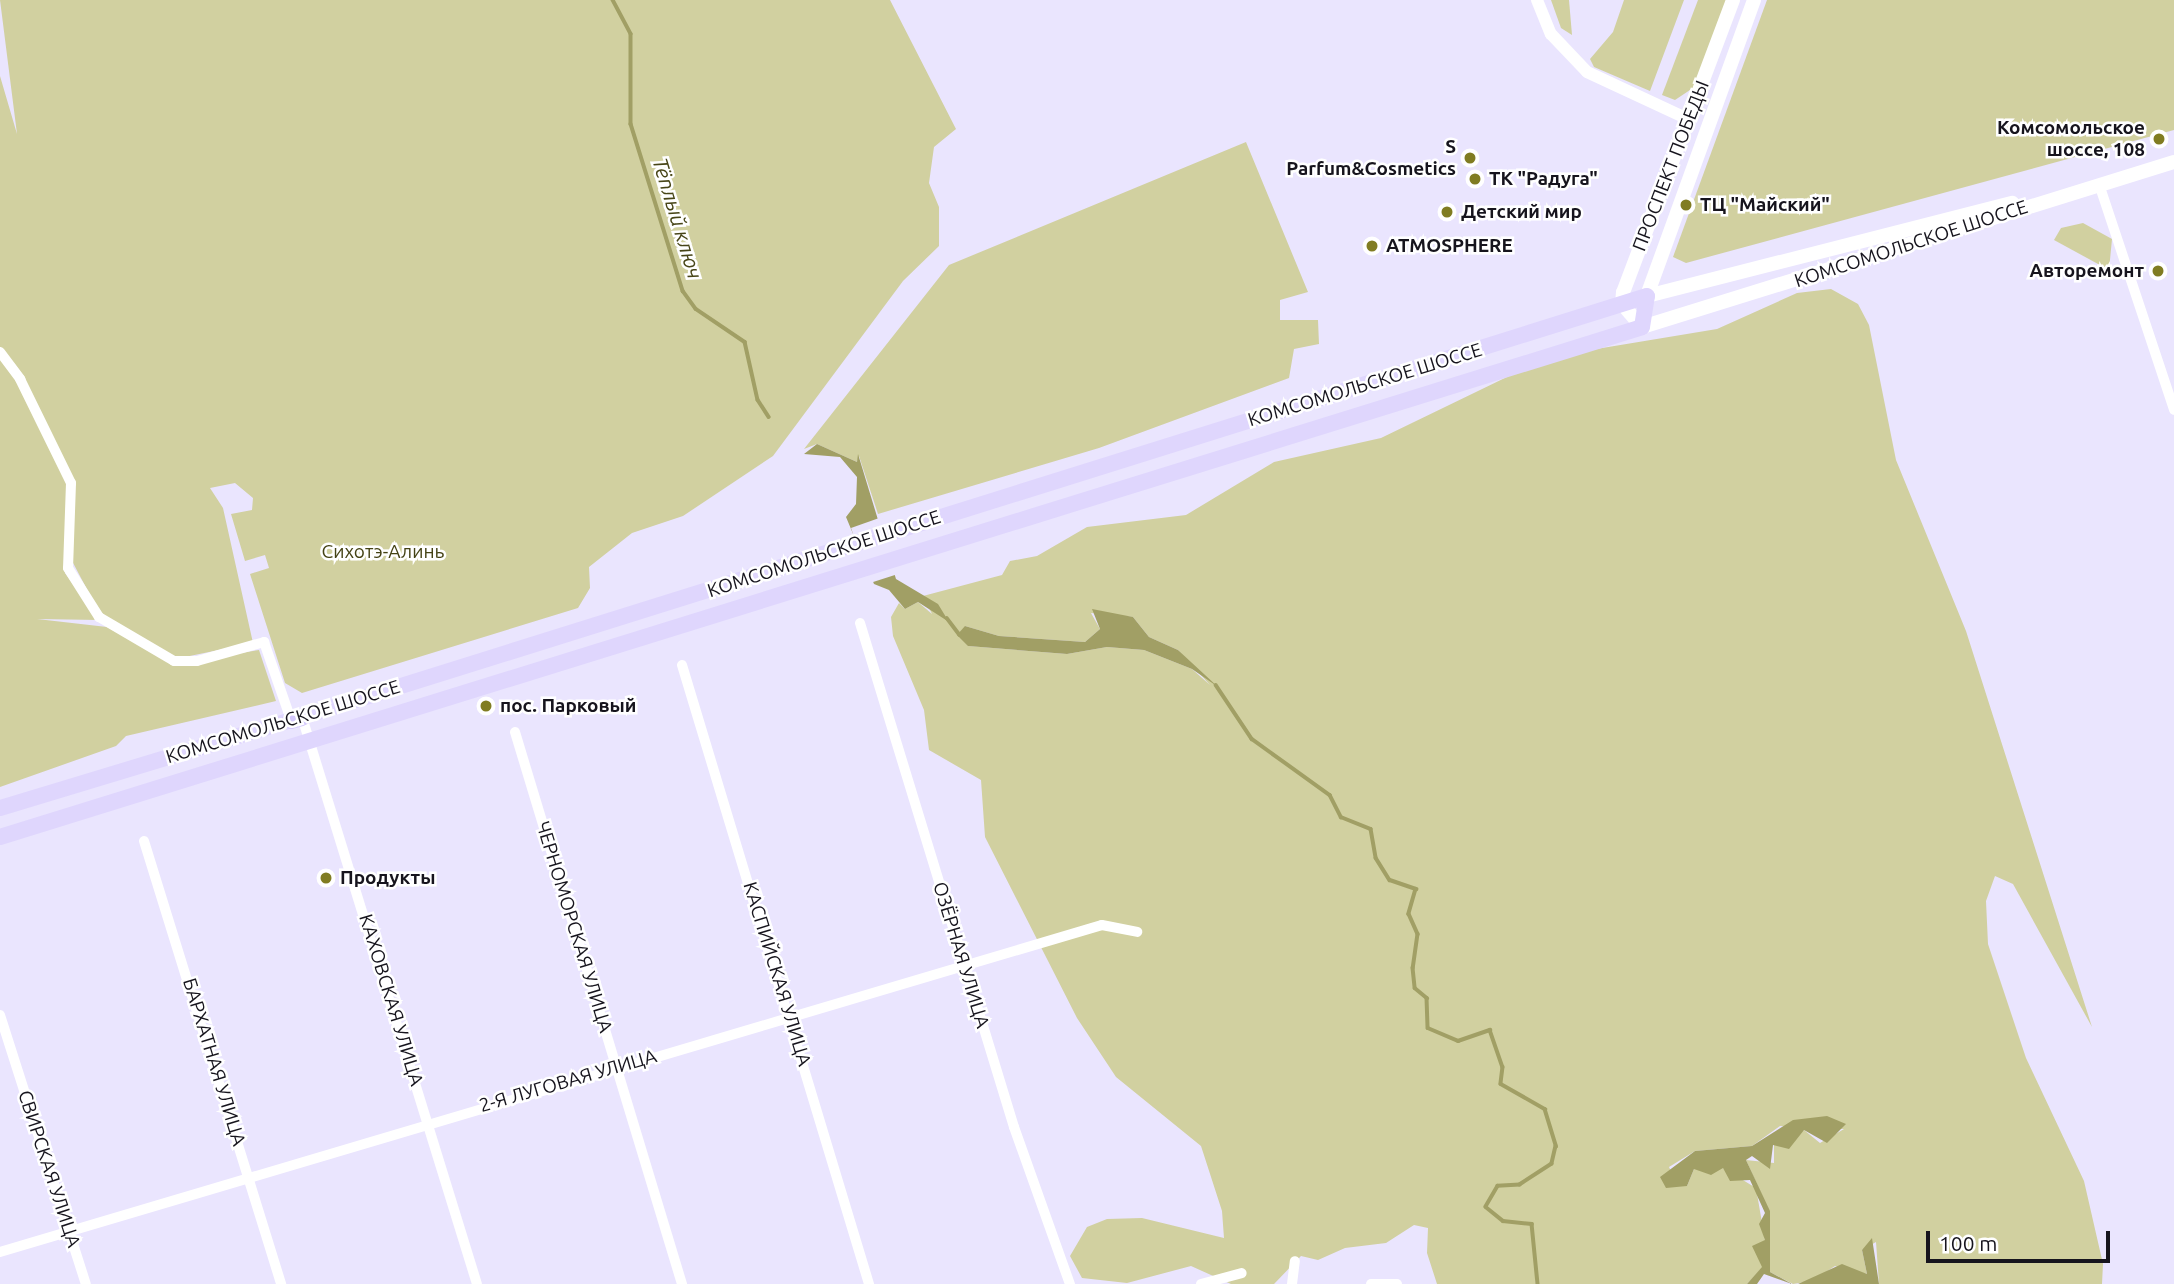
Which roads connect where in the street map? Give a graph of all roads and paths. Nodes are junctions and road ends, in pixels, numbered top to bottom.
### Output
1 (1537, 0) edge
2 (1733, 0) edge
3 (1754, 0) edge
4 (1688, 119) junction
5 (1707, 126) junction
6 (2174, 162) edge
7 (2099, 184) junction
8 (1876, 235) junction
9 (1883, 254) junction
10 (1647, 296) junction
11 (1622, 304) junction
12 (1642, 327) junction
13 (0, 352) edge
14 (2174, 410) edge
15 (860, 623) dead end
16 (682, 665) dead end
17 (297, 718) junction
18 (515, 732) dead end
19 (313, 746) junction
20 (0, 808) edge
21 (0, 837) edge
22 (144, 841) dead end
23 (1137, 932) dead end
24 (964, 966) junction
25 (0, 1015) edge
26 (789, 1015) junction
27 (617, 1069) junction
28 (427, 1121) junction
29 (250, 1176) junction
30 (70, 1232) junction
31 (0, 1252) edge
32 (1295, 1261) dead end
33 (1242, 1273) dead end
34 (86, 1284) edge
35 (281, 1284) edge
36 (477, 1284) edge
37 (682, 1284) edge
38 (869, 1284) edge
39 (1070, 1284) edge
40 (1201, 1284) edge
41 (1292, 1284) edge
42 (1371, 1284) edge
43 (1397, 1284) edge

1 - 4 street
2 - 4 main road, ПРОСПЕКТ ПОБЕДЫ
3 - 5 main road, ПРОСПЕКТ ПОБЕДЫ
4 - 5 main road
4 - 11 main road, ПРОСПЕКТ ПОБЕДЫ
5 - 10 main road, ПРОСПЕКТ ПОБЕДЫ
6 - 7 main road, КОМСОМОЛЬСКОЕ ШОССЕ
7 - 8 main road, КОМСОМОЛЬСКОЕ ШОССЕ
7 - 9 main road, КОМСОМОЛЬСКОЕ ШОССЕ
7 - 14 street
8 - 9 main road
8 - 10 main road, КОМСОМОЛЬСКОЕ ШОССЕ
9 - 12 main road, КОМСОМОЛЬСКОЕ ШОССЕ
10 - 11 main road, КОМСОМОЛЬСКОЕ ШОССЕ
10 - 12 main road
11 - 12 main road
11 - 17 main road, КОМСОМОЛЬСКОЕ ШОССЕ
12 - 19 main road, КОМСОМОЛЬСКОЕ ШОССЕ
13 - 17 street, КАХОВСКАЯ УЛИЦА
15 - 24 street, ОЗЁРНАЯ УЛИЦА
16 - 26 street, КАСПИЙСКАЯ УЛИЦА
17 - 19 street, КАХОВСКАЯ УЛИЦА
17 - 20 main road, КОМСОМОЛЬСКОЕ ШОССЕ
18 - 27 street, ЧЕРНОМОРСКАЯ УЛИЦА
19 - 21 main road, КОМСОМОЛЬСКОЕ ШОССЕ
19 - 28 street, КАХОВСКАЯ УЛИЦА
22 - 29 street, БАРХАТНАЯ УЛИЦА
23 - 24 street, 2-Я ЛУГОВАЯ УЛИЦА
24 - 26 street, 2-Я ЛУГОВАЯ УЛИЦА
24 - 39 street, ОЗЁРНАЯ УЛИЦА
25 - 30 street, СВИРСКАЯ УЛИЦА
26 - 27 street, 2-Я ЛУГОВАЯ УЛИЦА
26 - 38 street, КАСПИЙСКАЯ УЛИЦА
27 - 28 street, 2-Я ЛУГОВАЯ УЛИЦА
27 - 37 street, ЧЕРНОМОРСКАЯ УЛИЦА
28 - 29 street, 2-Я ЛУГОВАЯ УЛИЦА
28 - 36 street, КАХОВСКАЯ УЛИЦА
29 - 30 street, 2-Я ЛУГОВАЯ УЛИЦА
29 - 35 street, БАРХАТНАЯ УЛИЦА
30 - 31 street, 2-Я ЛУГОВАЯ УЛИЦА
30 - 34 street, СВИРСКАЯ УЛИЦА
32 - 41 street
33 - 40 street
42 - 43 street

